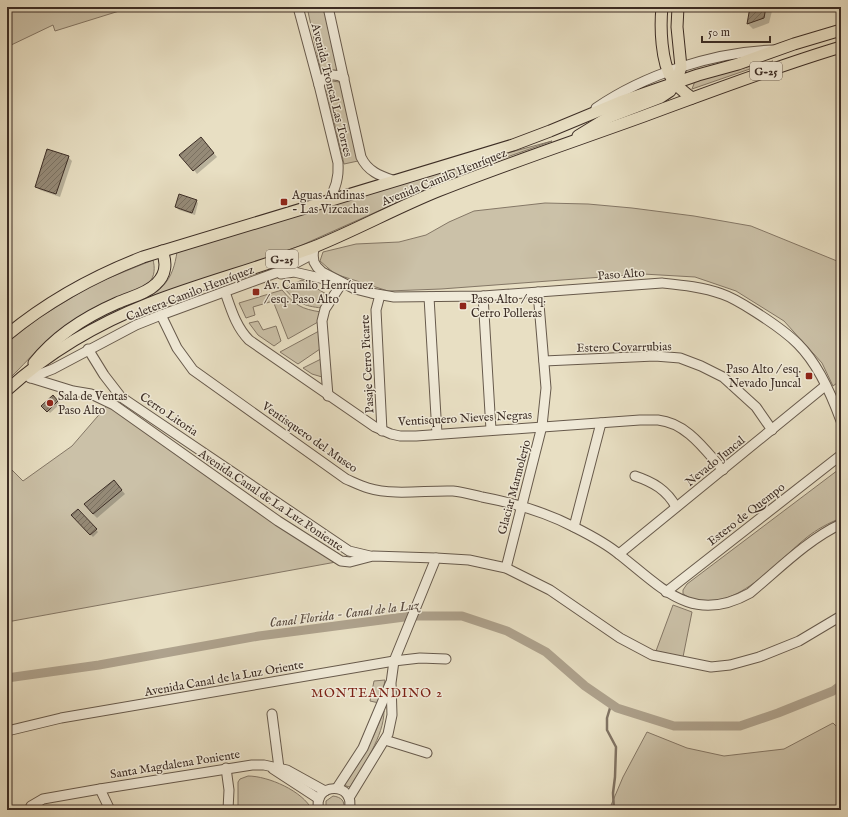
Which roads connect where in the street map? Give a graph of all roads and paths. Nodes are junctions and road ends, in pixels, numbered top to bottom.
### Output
1 (298, 7) edge
2 (328, 7) edge
3 (662, 7) edge
4 (678, 7) edge
5 (661, 25) junction
6 (677, 27) junction
7 (841, 30) edge
8 (841, 47) edge
9 (778, 50) junction
10 (681, 67) junction
11 (668, 72) junction
12 (344, 78) junction
13 (675, 83) junction
14 (319, 85) junction
15 (692, 98) junction
16 (584, 117) junction
17 (566, 144) junction
18 (394, 181) junction
19 (328, 201) junction
20 (314, 250) junction
21 (162, 251) junction
22 (270, 276) junction
23 (342, 283) junction
24 (225, 292) junction
25 (538, 292) junction
26 (380, 295) junction
27 (483, 296) junction
28 (429, 297) junction
29 (161, 315) junction
30 (7, 335) edge
31 (88, 349) junction
32 (544, 361) junction
33 (28, 377) junction
34 (825, 386) junction
35 (9, 389) edge
36 (328, 396) junction
37 (841, 421) edge
38 (601, 423) junction
39 (542, 426) junction
40 (491, 430) junction
41 (772, 430) junction
42 (382, 431) junction
43 (437, 434) junction
44 (841, 455) edge
45 (723, 470) junction
46 (635, 476) dead end
47 (521, 505) junction
48 (676, 507) junction
49 (841, 524) edge
50 (574, 527) junction
51 (619, 554) junction
52 (373, 556) junction
53 (436, 558) junction
54 (506, 568) junction
55 (666, 592) junction
56 (841, 616) edge
57 (446, 659) dead end
58 (394, 660) junction
59 (391, 683) junction
60 (272, 714) dead end
61 (7, 731) edge
62 (385, 740) junction
63 (427, 753) dead end
64 (226, 768) junction
65 (276, 768) junction
66 (337, 788) junction
67 (100, 789) junction
68 (325, 791) junction
69 (349, 798) junction
70 (319, 799) junction
71 (29, 810) edge
72 (110, 810) edge
73 (228, 810) edge
74 (319, 810) edge
75 (349, 810) edge

1 - 14 street, Avenida Troncal Las Torres
2 - 12 street, Avenida Troncal Las Torres
3 - 5 main road
4 - 6 main road
5 - 6 main road
5 - 11 main road
6 - 10 main road
7 - 9 main road, Avenida Camilo Henríquez / G-25
8 - 15 main road, Avenida Camilo Henríquez / G-25
9 - 10 street, Avenida Camilo Henríquez
9 - 13 main road, Avenida Camilo Henríquez / G-25
10 - 11 street, Avenida Camilo Henríquez
10 - 13 main road
11 - 13 main road
11 - 16 street, Avenida Camilo Henríquez
12 - 14 street
12 - 18 street, Avenida Troncal Las Torres
13 - 15 main road
13 - 16 main road, Avenida Camilo Henríquez / G-25
13 - 17 main road
14 - 19 street, Avenida Troncal Las Torres
15 - 17 main road, Avenida Camilo Henríquez / G-25
16 - 18 main road, Avenida Camilo Henríquez / G-25
17 - 20 main road, Avenida Camilo Henríquez / G-25
18 - 19 main road, Avenida Camilo Henríquez / G-25
19 - 21 main road, Avenida Camilo Henríquez / G-25
20 - 22 street, Caletera Camilo Henríquez
20 - 23 street, Paso Alto
20 - 33 main road, Avenida Camilo Henríquez / G-25
21 - 30 main road, Avenida Camilo Henríquez / G-25
21 - 33 main road
22 - 23 street, Paso Alto
22 - 24 street, Caletera Camilo Henríquez
23 - 26 street, Paso Alto
23 - 36 street
24 - 29 street, Caletera Camilo Henríquez
24 - 36 street, Ventisquero Nieves Negras
25 - 27 street, Paso Alto
25 - 32 street, Glaciar Marmolerjo
25 - 34 street, Paso Alto
26 - 28 street, Paso Alto
26 - 42 street, Pasaje Cerro Picarte
27 - 28 street, Paso Alto
27 - 40 street
28 - 43 street
29 - 31 street, Caletera Camilo Henríquez
29 - 47 street, Ventisquero del Museo
31 - 33 street, Caletera Camilo Henríquez
31 - 52 street, Cerro Litoria
32 - 39 street, Glaciar Marmolerjo
32 - 41 street, Estero Covarrubias
33 - 35 main road, Avenida Camilo Henríquez / G-25
33 - 52 street, Avenida Canal de La Luz Poniente
34 - 37 street, Paso Alto
34 - 41 street, Nevado Juncal
36 - 42 street, Ventisquero Nieves Negras
38 - 39 street, Ventisquero Nieves Negras
38 - 45 street, Ventisquero Nieves Negras
38 - 50 street
39 - 40 street, Ventisquero Nieves Negras
39 - 47 street, Glaciar Marmolerjo
40 - 43 street, Ventisquero Nieves Negras
41 - 45 street, Nevado Juncal
42 - 43 street, Ventisquero Nieves Negras
44 - 55 street, Estero de Quempo
45 - 48 street, Nevado Juncal
46 - 48 street
47 - 50 street, Ventisquero del Museo
47 - 54 street, Glaciar Marmolerjo
48 - 51 street, Nevado Juncal
49 - 55 street, Ventisquero del Museo
50 - 51 street, Ventisquero del Museo
51 - 55 street, Ventisquero del Museo
52 - 53 street, Avenida Canal de La Luz Poniente
53 - 54 street, Avenida Canal de La Luz Poniente
53 - 58 street
54 - 56 street, Avenida Canal de La Luz Poniente
57 - 58 street, Avenida Canal de la Luz Oriente
58 - 59 street
58 - 61 street, Avenida Canal de la Luz Oriente
59 - 62 street
59 - 66 street
60 - 65 street
62 - 63 street
62 - 69 street
64 - 65 street, Santa Magdalena Poniente
64 - 67 street, Santa Magdalena Poniente
64 - 73 street
65 - 68 street, Santa Magdalena Poniente
65 - 70 street
66 - 68 street
66 - 69 street
67 - 71 street, Santa Magdalena Poniente
67 - 72 street
68 - 70 street
69 - 75 street
70 - 74 street

